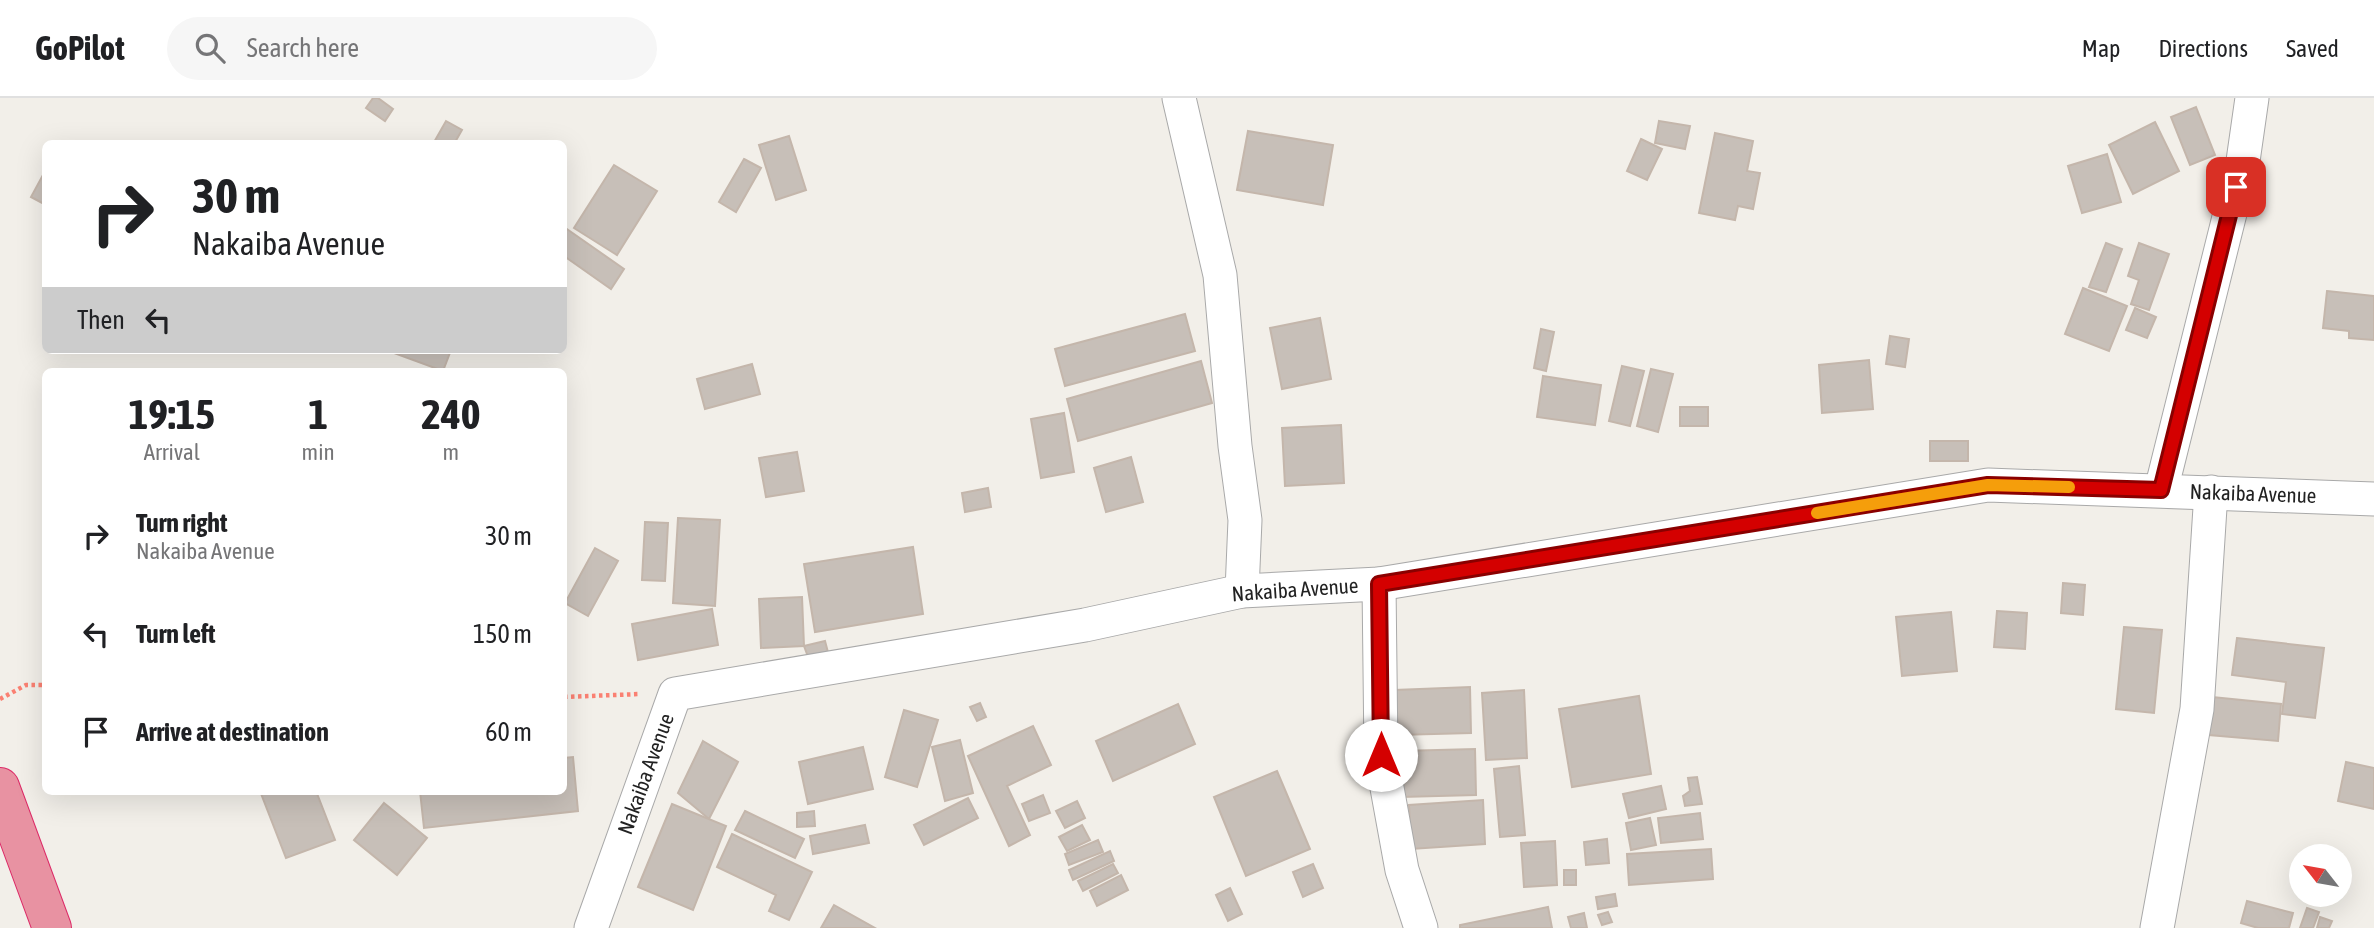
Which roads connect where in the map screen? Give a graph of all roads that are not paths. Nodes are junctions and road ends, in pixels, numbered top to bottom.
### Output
1 (1179, 98) edge
2 (2252, 98) edge
3 (2161, 490) junction
4 (2211, 492) junction
5 (2374, 499) edge
6 (1379, 584) junction
7 (1242, 590) junction
8 (0, 787) edge
9 (52, 928) edge
10 (591, 928) edge
11 (1421, 928) edge
12 (2158, 928) edge

1 - 7 street
2 - 3 street
3 - 4 street, Nakaiba Avenue
3 - 6 street, Nakaiba Avenue
4 - 5 street, Nakaiba Avenue
4 - 12 street
6 - 7 street, Nakaiba Avenue
6 - 11 street
7 - 10 street, Nakaiba Avenue
8 - 9 highway

